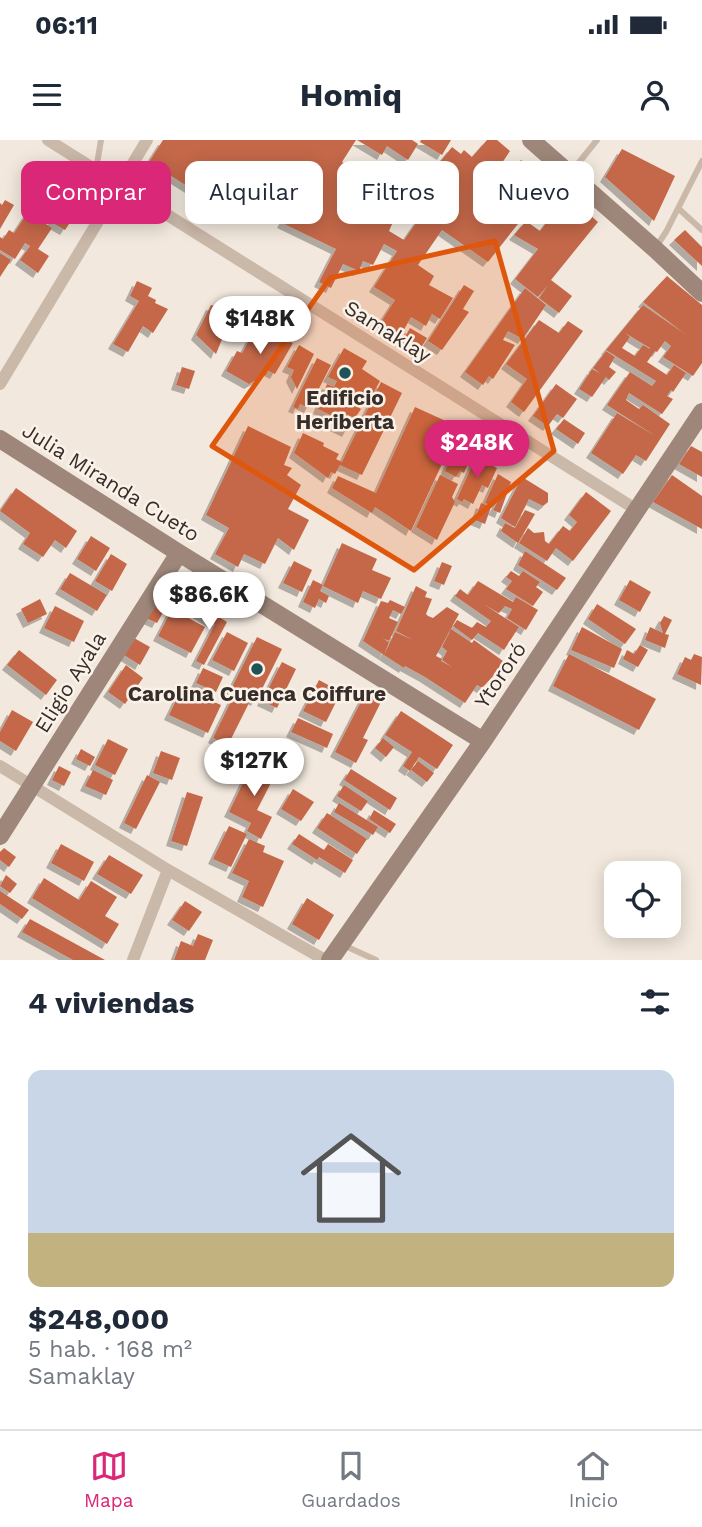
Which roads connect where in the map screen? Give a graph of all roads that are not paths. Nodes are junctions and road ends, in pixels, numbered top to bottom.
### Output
1 (48, 140) edge
2 (101, 140) edge
3 (147, 140) edge
4 (531, 140) edge
5 (597, 140) edge
6 (80, 161) edge
7 (98, 161) edge
8 (134, 161) edge
9 (556, 161) edge
10 (580, 161) edge
11 (702, 161) edge
12 (594, 194) edge
13 (678, 209) junction
14 (171, 218) edge
15 (96, 224) edge
16 (702, 230) edge
17 (655, 249) junction
18 (702, 293) edge
19 (0, 384) edge
20 (702, 412) edge
21 (0, 439) edge
22 (637, 510) junction
23 (179, 553) junction
24 (483, 741) junction
25 (0, 766) edge
26 (31, 786) junction
27 (0, 835) edge
28 (168, 870) junction
29 (341, 944) junction
30 (133, 960) edge
31 (325, 960) edge
32 (330, 960) edge
33 (376, 960) edge

1 - 6 street, Samaklay
2 - 7 lane
3 - 8 street
4 - 9 street
5 - 10 lane
11 - 13 lane
12 - 17 street
13 - 16 lane
13 - 17 lane
14 - 22 street, Samaklay
15 - 19 street
17 - 18 street
20 - 22 street, Ytororó
21 - 23 street, Julia Miranda Cueto
22 - 24 street, Ytororó
23 - 24 street, Julia Miranda Cueto
23 - 26 street, Eligio Ayala
24 - 29 street, Ytororó
25 - 26 street
26 - 27 street, Eligio Ayala
26 - 28 street
28 - 30 street
28 - 31 street
29 - 32 street, Ytororó
29 - 33 lane

